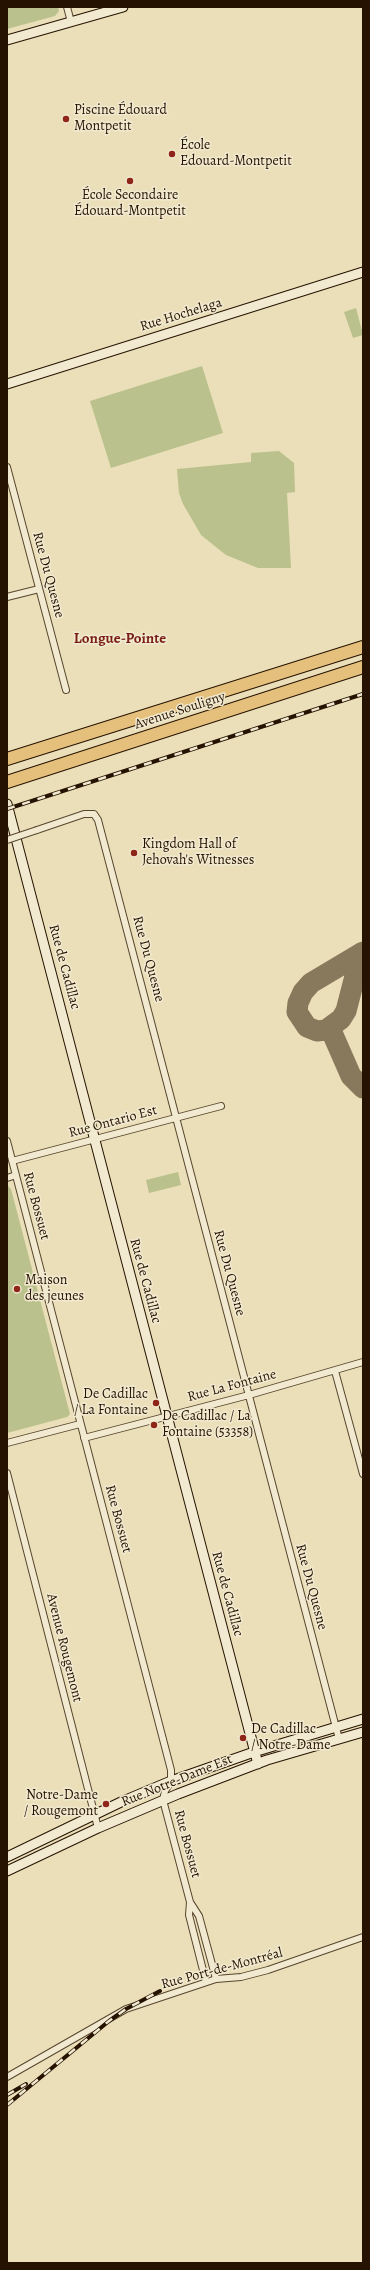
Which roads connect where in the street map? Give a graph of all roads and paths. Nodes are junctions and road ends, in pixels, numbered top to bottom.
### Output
1 (67, 7) edge
2 (123, 7) edge
3 (71, 22) junction
4 (7, 40) edge
5 (363, 272) edge
6 (7, 384) edge
7 (7, 467) edge
8 (39, 589) junction
9 (7, 597) edge
10 (363, 647) edge
11 (363, 667) edge
12 (66, 690) dead end
13 (12, 758) edge
14 (7, 782) edge
15 (7, 804) edge
16 (7, 840) edge
17 (221, 1106) dead end
18 (177, 1118) junction
19 (94, 1140) junction
20 (7, 1141) edge
21 (12, 1161) junction
22 (16, 1175) junction
23 (7, 1178) edge
24 (363, 1362) edge
25 (336, 1371) junction
26 (249, 1395) junction
27 (166, 1416) junction
28 (80, 1424) junction
29 (84, 1438) junction
30 (7, 1443) edge
31 (7, 1473) edge
32 (363, 1474) edge
33 (363, 1719) edge
34 (336, 1727) junction
35 (363, 1732) edge
36 (339, 1739) junction
37 (254, 1752) junction
38 (258, 1764) junction
39 (171, 1782) junction
40 (163, 1800) junction
41 (95, 1814) junction
42 (98, 1828) junction
43 (7, 1857) edge
44 (7, 1871) edge
45 (190, 1902) junction
46 (363, 1937) edge
47 (216, 1979) junction
48 (206, 1982) junction
49 (7, 2077) edge

1 - 3 street
2 - 3 main road
3 - 4 main road
5 - 6 main road, Rue Hochelaga
7 - 8 street, Rue Du Quesne
8 - 9 street
8 - 12 street, Rue Du Quesne
10 - 13 highway, Avenue Souligny
11 - 14 highway, Avenue Souligny
15 - 19 main road, Rue de Cadillac
16 - 18 street, Rue Du Quesne, bridge
17 - 18 street, Rue Ontario Est
18 - 19 street, Rue Ontario Est
18 - 26 street, Rue Du Quesne
19 - 21 street, Rue Ontario Est
19 - 27 main road, Rue de Cadillac
20 - 21 street, Rue Bossuet
21 - 22 street, Rue Bossuet
22 - 23 street
22 - 28 street, Rue Bossuet
24 - 25 street, Rue La Fontaine
25 - 26 street, Rue La Fontaine
25 - 32 street
26 - 27 street, Rue La Fontaine
26 - 34 street, Rue Du Quesne
27 - 29 street, Rue La Fontaine
27 - 37 main road, Rue de Cadillac
28 - 29 street, Rue Bossuet
28 - 30 street
29 - 39 street, Rue Bossuet
31 - 41 street, Avenue Rougemont
33 - 34 main road, Rue Notre-Dame Est
34 - 36 street, Rue Du Quesne
34 - 37 main road, Rue Notre-Dame Est
35 - 36 main road, Rue Notre-Dame Est
36 - 38 main road, Rue Notre-Dame Est
37 - 38 main road, Rue de Cadillac
37 - 39 main road, Rue Notre-Dame Est
38 - 40 main road, Rue Notre-Dame Est
39 - 40 street, Rue Bossuet
39 - 41 main road, Rue Notre-Dame Est
40 - 42 main road, Rue Notre-Dame Est
40 - 45 street, Rue Bossuet
41 - 42 street, Avenue Rougemont
41 - 43 main road, Rue Notre-Dame Est
42 - 44 main road, Rue Notre-Dame Est
45 - 47 street, Rue Bossuet
45 - 48 street, Rue Bossuet
46 - 47 street, Rue Port-de-Montréal
47 - 48 street, Rue Port-de-Montréal
48 - 49 street, Rue Port-de-Montréal

